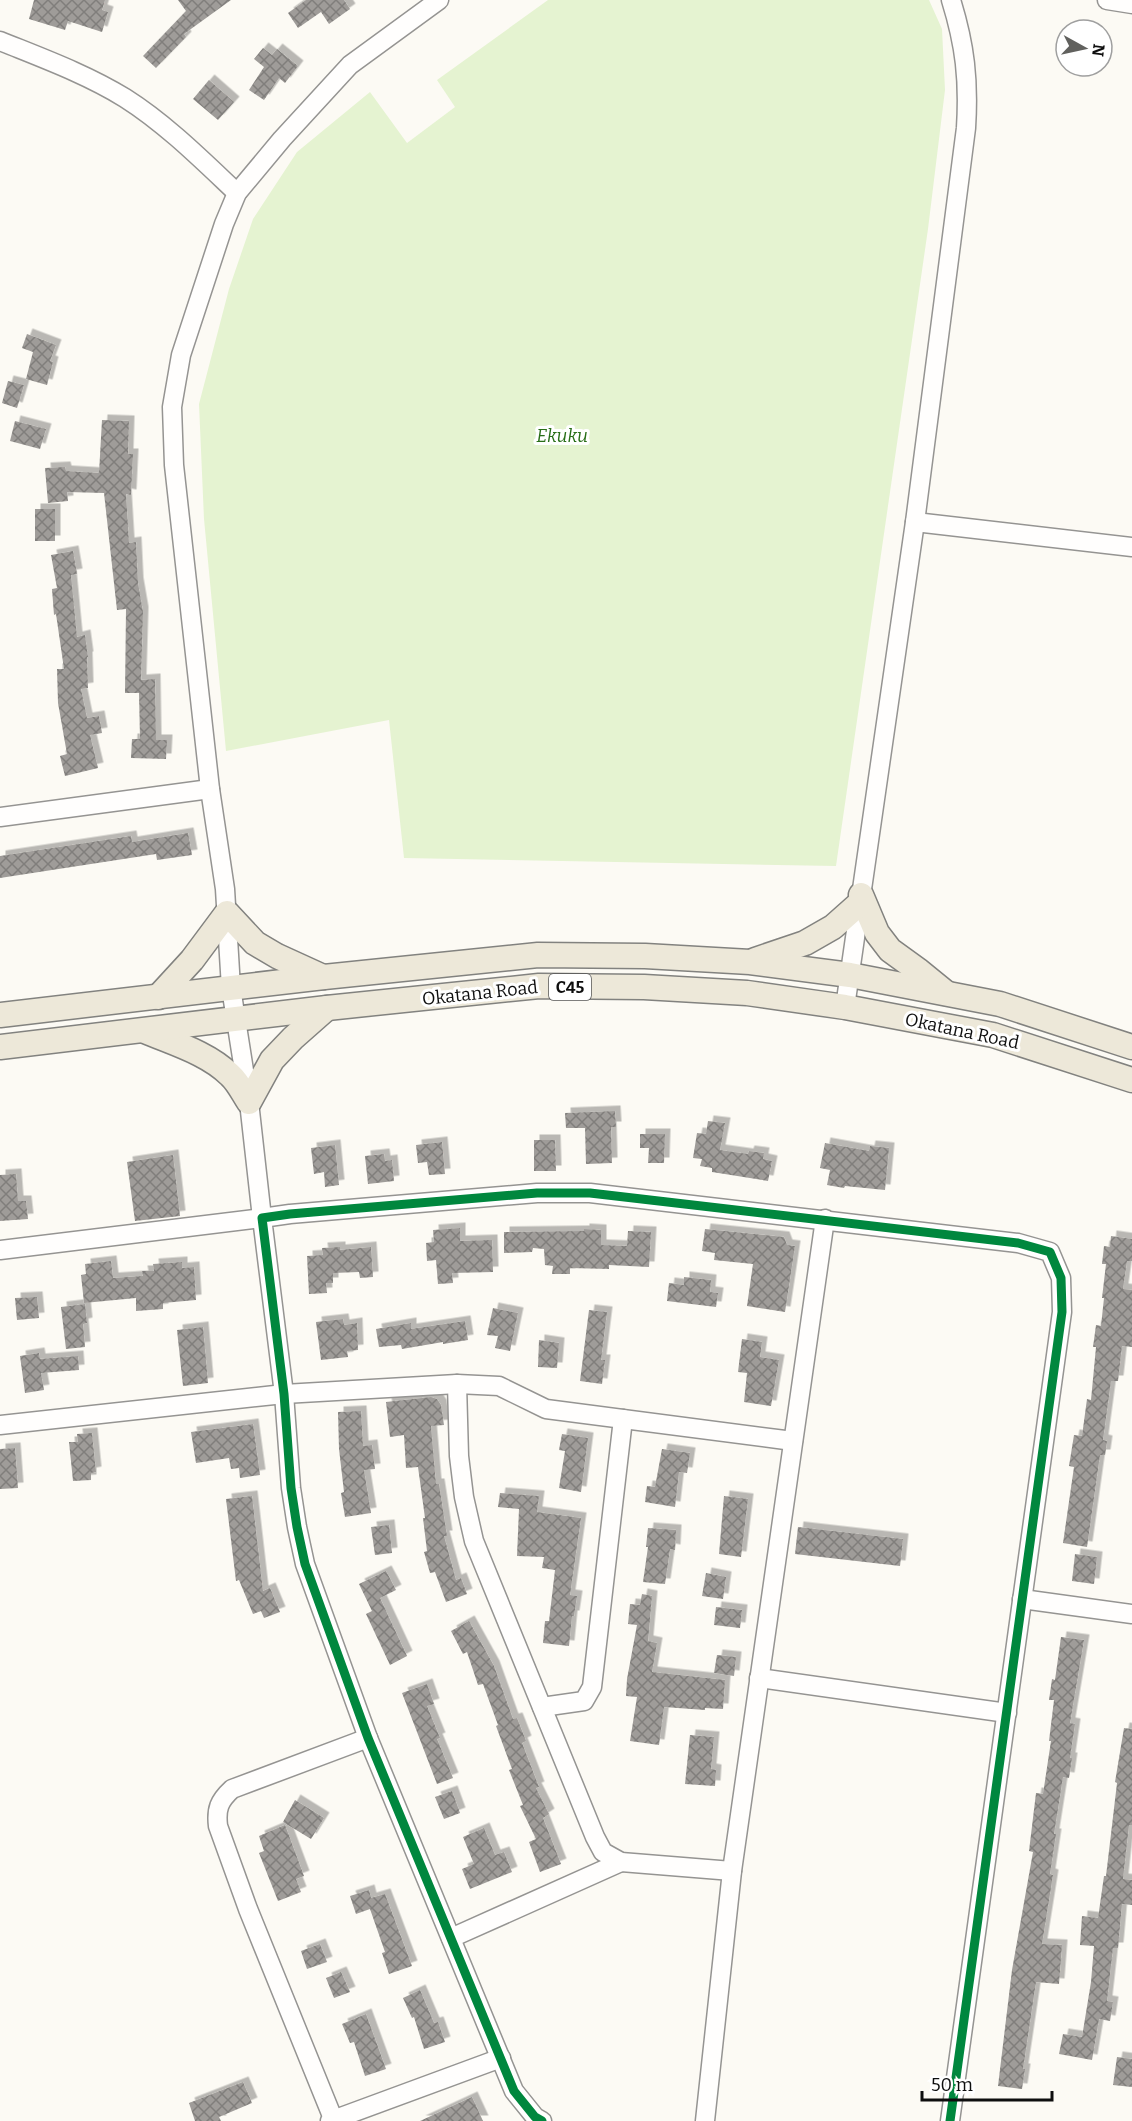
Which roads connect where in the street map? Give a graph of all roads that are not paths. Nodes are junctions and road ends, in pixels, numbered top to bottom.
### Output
1 (439, 0) edge
2 (1107, 0) edge
3 (954, 1) edge
4 (1132, 4) edge
5 (0, 42) edge
6 (237, 193) junction
7 (915, 522) junction
8 (1132, 547) edge
9 (210, 789) junction
10 (0, 817) edge
11 (861, 899) junction
12 (227, 913) junction
13 (750, 962) junction
14 (850, 975) junction
15 (324, 977) junction
16 (231, 988) junction
17 (946, 994) junction
18 (158, 997) junction
19 (845, 1007) junction
20 (327, 1008) junction
21 (0, 1015) edge
22 (236, 1020) junction
23 (143, 1030) junction
24 (0, 1047) edge
25 (1132, 1047) edge
26 (1132, 1080) edge
27 (249, 1102) junction
28 (262, 1218) junction
29 (825, 1219) junction
30 (0, 1250) edge
31 (457, 1384) junction
32 (284, 1394) junction
33 (623, 1419) junction
34 (0, 1425) edge
35 (793, 1441) junction
36 (1022, 1599) junction
37 (1132, 1614) edge
38 (759, 1677) junction
39 (542, 1707) junction
40 (1006, 1713) junction
41 (368, 1738) junction
42 (621, 1862) junction
43 (732, 1871) junction
44 (451, 1938) junction
45 (501, 2058) junction
46 (333, 2121) edge
47 (542, 2121) edge
48 (705, 2121) edge
49 (950, 2121) edge

1 - 6 street
2 - 4 street
3 - 7 street
5 - 6 street
6 - 9 street
7 - 8 street
7 - 11 street
9 - 10 street
9 - 12 street
11 - 13 main road
11 - 14 street
11 - 17 main road
12 - 15 main road
12 - 16 street
12 - 18 main road
13 - 14 main road, Okatana Road / C45
13 - 15 main road, Okatana Road / C45
14 - 17 main road, Okatana Road / C45
14 - 19 street
15 - 16 main road, Okatana Road / C45
16 - 18 main road, Okatana Road / C45
16 - 22 street
17 - 25 main road, Okatana Road / C45
18 - 21 main road, Okatana Road / C45
19 - 20 main road, Okatana Road / C45
19 - 26 main road, Okatana Road / C45
20 - 22 main road, Okatana Road / C45
20 - 27 main road
22 - 23 main road, Okatana Road / C45
22 - 27 street
23 - 24 main road, Okatana Road / C45
23 - 27 main road
27 - 28 street
28 - 29 street
28 - 30 street
28 - 32 street
29 - 35 street
29 - 36 street
31 - 32 street
31 - 33 street
31 - 39 street
32 - 34 street
32 - 41 street
33 - 35 street
33 - 39 street
35 - 38 street
36 - 37 street
36 - 40 street
38 - 40 street
38 - 43 street
39 - 42 street
40 - 49 street
41 - 44 street
41 - 46 street
42 - 43 street
42 - 44 street
43 - 48 street
44 - 45 street
45 - 46 street
45 - 47 street

